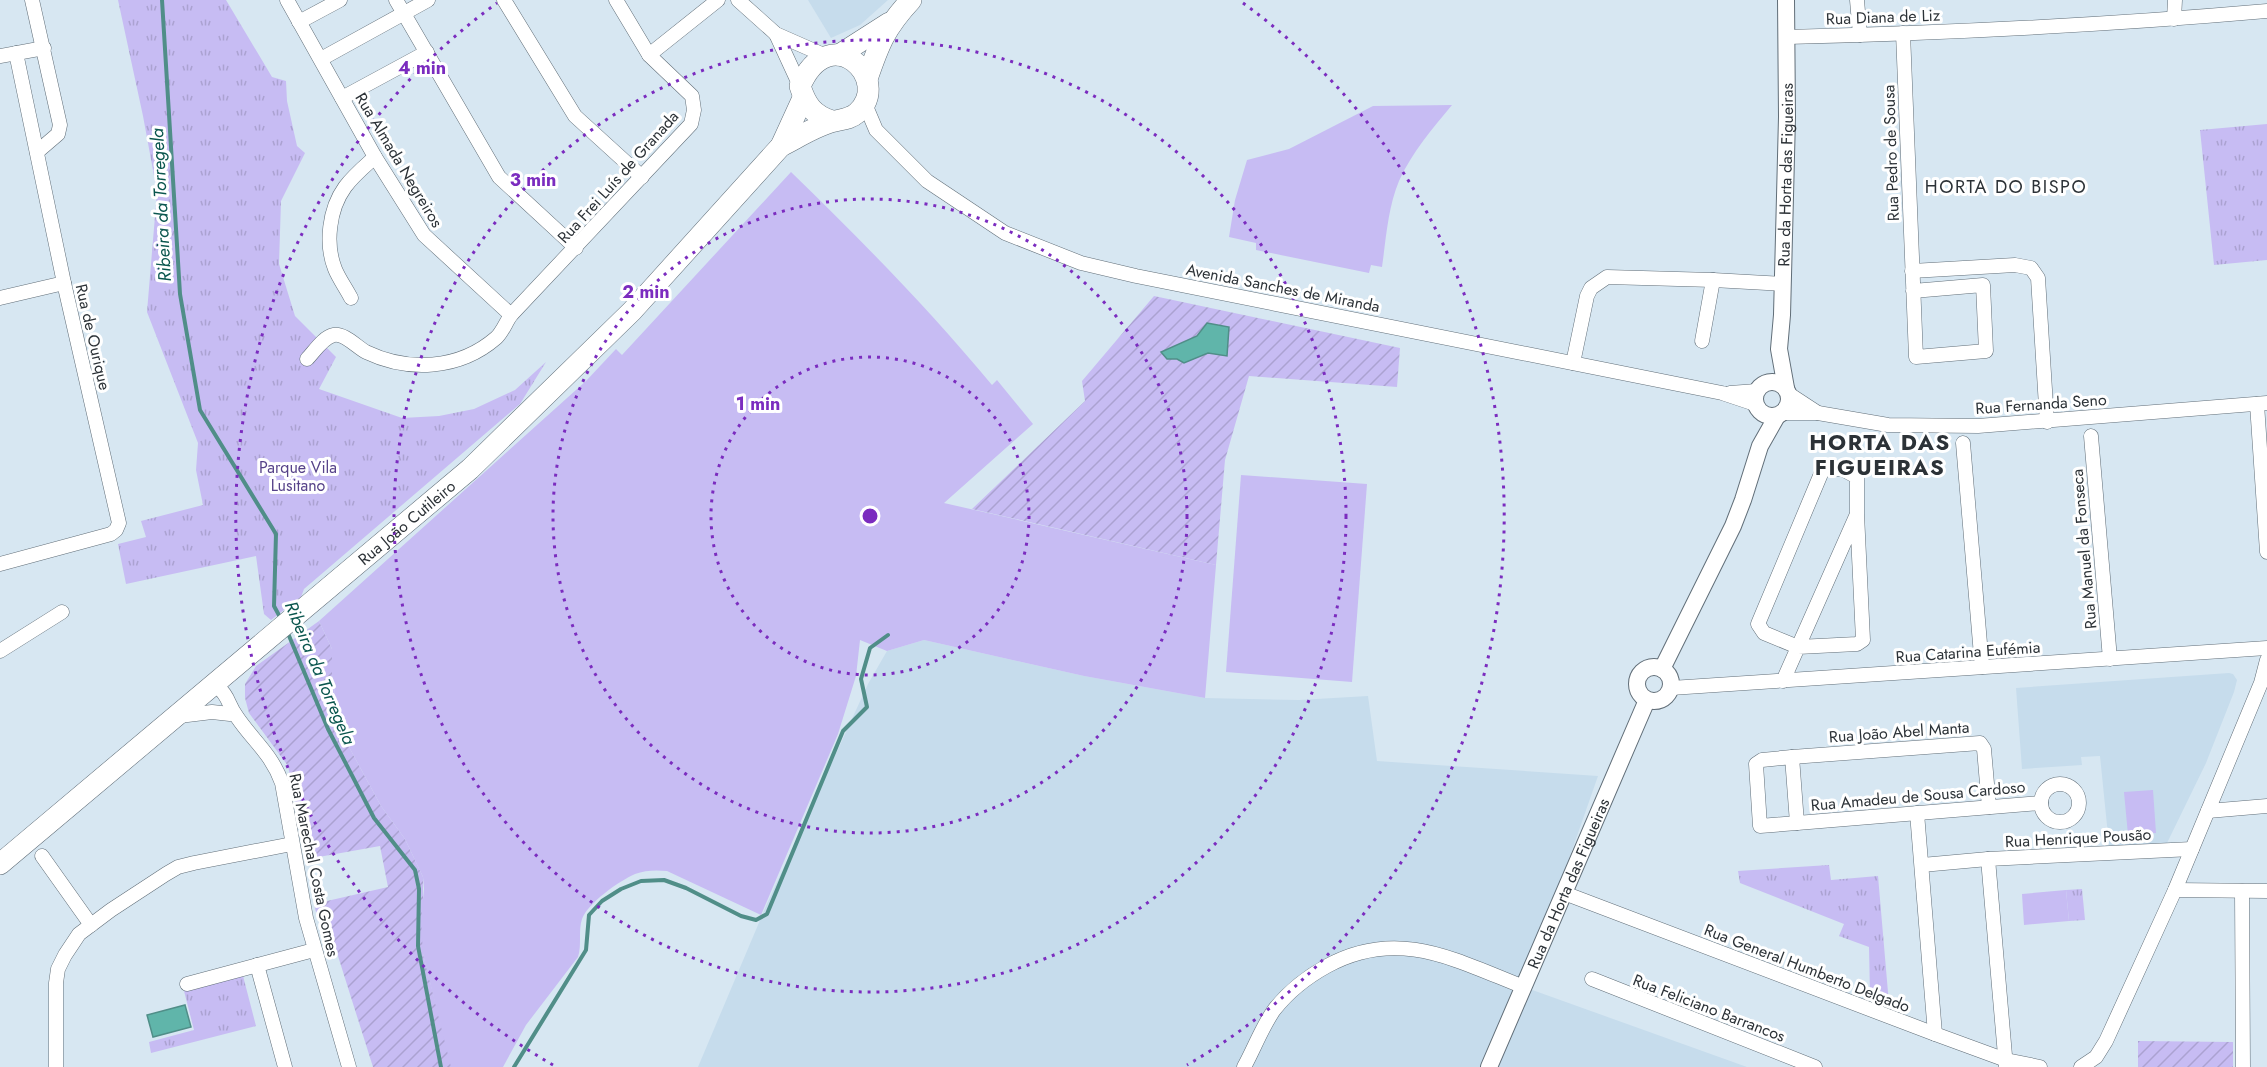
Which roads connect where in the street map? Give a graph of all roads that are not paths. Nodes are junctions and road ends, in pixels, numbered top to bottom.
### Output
1 (32, 0) edge
2 (287, 0) edge
3 (340, 0) edge
4 (396, 0) edge
5 (428, 0) edge
6 (616, 0) edge
7 (718, 0) edge
8 (738, 0) edge
9 (911, 0) edge
10 (1786, 0) edge
11 (1857, 0) edge
12 (2175, 0) edge
13 (505, 1) edge
14 (2267, 11) edge
15 (405, 14) junction
16 (2174, 19) junction
17 (892, 21) junction
18 (299, 22) junction
19 (1902, 33) junction
20 (776, 34) junction
21 (1860, 34) junction
22 (1787, 37) junction
23 (44, 48) junction
24 (427, 52) junction
25 (16, 53) junction
26 (0, 56) edge
27 (649, 56) junction
28 (832, 56) junction
29 (321, 59) junction
30 (867, 79) junction
31 (802, 92) junction
32 (342, 98) junction
33 (865, 104) junction
34 (838, 121) junction
35 (876, 130) junction
36 (781, 146) junction
37 (37, 152) junction
38 (375, 157) junction
39 (642, 177) junction
40 (576, 248) junction
41 (1912, 272) junction
42 (1713, 280) junction
43 (64, 283) junction
44 (1783, 284) junction
45 (1913, 291) junction
46 (0, 298) edge
47 (351, 298) dead end
48 (511, 315) junction
49 (1702, 341) dead end
50 (1779, 349) junction
51 (306, 359) dead end
52 (1573, 363) junction
53 (1787, 391) junction
54 (1759, 397) junction
55 (2262, 404) edge
56 (1818, 413) junction
57 (1780, 414) junction
58 (2047, 422) junction
59 (2091, 436) dead end
60 (1963, 443) dead end
61 (1760, 446) junction
62 (2264, 480) edge
63 (1857, 514) junction
64 (2267, 552) edge
65 (0, 564) edge
66 (62, 612) dead end
67 (1797, 646) junction
68 (2267, 648) edge
69 (0, 651) edge
70 (2110, 658) junction
71 (2267, 660) edge
72 (235, 665) junction
73 (1982, 667) junction
74 (1662, 669) junction
75 (1783, 681) junction
76 (213, 683) junction
77 (1671, 688) junction
78 (1647, 700) junction
79 (232, 711) junction
80 (174, 717) junction
81 (1792, 758) junction
82 (2041, 803) dead end
83 (2267, 806) edge
84 (1989, 807) junction
85 (2208, 811) junction
86 (1917, 813) junction
87 (1797, 823) junction
88 (292, 844) junction
89 (2192, 849) junction
90 (42, 856) dead end
91 (1988, 859) junction
92 (0, 864) edge
93 (1922, 865) junction
94 (2175, 890) junction
95 (2242, 891) junction
96 (2267, 891) edge
97 (1564, 892) junction
98 (91, 925) junction
99 (314, 950) junction
100 (257, 965) junction
101 (1592, 979) dead end
102 (187, 984) dead end
103 (1524, 987) junction
104 (1935, 1034) junction
105 (2006, 1063) edge
106 (2088, 1065) edge
107 (56, 1067) edge
108 (285, 1067) edge
109 (349, 1067) edge
110 (1244, 1067) edge
111 (1489, 1067) edge
112 (1815, 1067) edge
113 (2040, 1067) edge
114 (2243, 1067) edge

1 - 23 street
2 - 18 street, Rua Almada Negreiros
3 - 18 street
4 - 15 street
5 - 15 street
6 - 27 street, Rua Frei Luís de Granada
7 - 27 street
8 - 20 street
9 - 17 main road, Rua João Cutileiro
10 - 22 street, Rua da Horta das Figueiras
11 - 21 street
12 - 16 street
13 - 39 street
14 - 16 street, Rua Diana de Liz
15 - 24 street
15 - 29 street
16 - 19 street, Rua Diana de Liz
17 - 28 main road, Rua João Cutileiro
17 - 30 main road, Rua João Cutileiro
18 - 29 street, Rua Almada Negreiros
19 - 21 street, Rua Diana de Liz
19 - 41 street, Rua Pedro de Sousa
20 - 28 street
20 - 31 street
21 - 22 street, Rua Diana de Liz
22 - 44 street, Rua da Horta das Figueiras
23 - 25 street
23 - 37 street
24 - 32 street
24 - 40 street
25 - 26 street
25 - 37 street, Rua de Ourique
27 - 39 street, Rua Frei Luís de Granada
28 - 30 main road
28 - 31 main road, Rua João Cutileiro
29 - 32 street, Rua Almada Negreiros
30 - 33 main road, Rua João Cutileiro
31 - 34 main road
31 - 36 main road, Rua João Cutileiro
32 - 38 street, Rua Almada Negreiros
33 - 34 main road, Rua João Cutileiro
33 - 35 street, Avenida Sanches de Miranda
34 - 35 street, Avenida Sanches de Miranda
34 - 36 main road, Rua João Cutileiro
35 - 52 street, Avenida Sanches de Miranda
36 - 72 main road, Rua João Cutileiro
37 - 43 street, Rua de Ourique
38 - 47 street
38 - 48 street, Rua Almada Negreiros
39 - 40 street, Rua Frei Luís de Granada
40 - 48 street, Rua Frei Luís de Granada
41 - 45 street, Rua Pedro de Sousa
41 - 58 street
42 - 44 street
42 - 49 street
42 - 52 street
43 - 46 street
43 - 65 street, Rua de Ourique
44 - 50 street, Rua da Horta das Figueiras
45 - 45 street, Rua Pedro de Sousa
48 - 51 street, Rua Frei Luís de Granada
50 - 53 street, Rua da Horta das Figueiras
50 - 54 street, Rua da Horta das Figueiras
52 - 54 street, Avenida Sanches de Miranda
53 - 54 street
53 - 56 street, Rua Fernanda Seno
53 - 57 street, Rua da Horta das Figueiras
54 - 57 street
54 - 61 street, Rua da Horta das Figueiras
55 - 58 street, Rua Fernanda Seno
55 - 62 street
56 - 57 street, Rua Fernanda Seno
56 - 58 street, Rua Fernanda Seno
57 - 61 street, Rua da Horta das Figueiras
59 - 70 street, Rua Manuel da Fonseca
60 - 73 street
61 - 74 street, Rua da Horta das Figueiras
62 - 64 street
63 - 67 street
63 - 67 street
63 - 67 street
66 - 69 street
67 - 75 street
68 - 70 street, Rua Catarina Eufémia
70 - 73 street, Rua Catarina Eufémia
71 - 85 street
72 - 76 main road, Rua João Cutileiro
72 - 79 street
73 - 75 street, Rua Catarina Eufémia
74 - 77 street
74 - 78 street
75 - 77 street, Rua Catarina Eufémia
76 - 79 street, Rua Marechal Costa Gomes
76 - 80 main road, Rua João Cutileiro
77 - 78 street
78 - 97 street, Rua da Horta das Figueiras
79 - 80 street
79 - 88 street, Rua Marechal Costa Gomes
80 - 92 main road, Rua João Cutileiro
81 - 84 street, Rua João Abel Manta
81 - 87 street
81 - 87 street, Rua João Abel Manta
82 - 84 street, Rua Amadeu de Sousa Cardoso
83 - 85 street
84 - 86 street, Rua Amadeu de Sousa Cardoso
85 - 89 street
86 - 87 street, Rua Amadeu de Sousa Cardoso
86 - 93 street
88 - 98 street
88 - 99 street, Rua Marechal Costa Gomes
89 - 91 street, Rua Henrique Pousão
89 - 94 street
90 - 98 street
91 - 93 street
91 - 105 street, Rua Henrique Pousão
93 - 104 street
94 - 95 street
94 - 106 street
95 - 96 street
95 - 114 street
97 - 103 street, Rua da Horta das Figueiras
97 - 104 street, Rua General Humberto Delgado
98 - 107 street
99 - 100 street
99 - 109 street, Rua Marechal Costa Gomes
100 - 102 street
100 - 108 street
101 - 112 street, Rua Feliciano Barrancos
103 - 110 street
103 - 111 street, Rua da Horta das Figueiras
104 - 105 street, Rua General Humberto Delgado
105 - 113 street, Rua General Humberto Delgado

